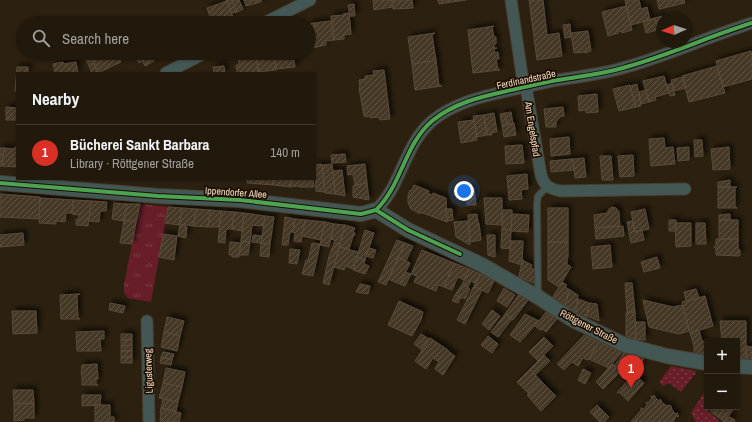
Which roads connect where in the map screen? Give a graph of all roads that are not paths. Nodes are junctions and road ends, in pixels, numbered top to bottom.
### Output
1 (310, 0) edge
2 (511, 0) edge
3 (278, 16) edge
4 (752, 23) edge
5 (191, 60) edge
6 (168, 72) edge
7 (526, 86) junction
8 (0, 184) edge
9 (547, 186) junction
10 (685, 189) dead end
11 (376, 210) junction
12 (538, 297) junction
13 (147, 321) dead end
14 (704, 362) edge
15 (740, 366) edge
16 (752, 367) edge
17 (149, 422) edge

1 - 3 street
2 - 7 street, Am Engelspfad
4 - 7 street, Ferdinandstraße
5 - 6 street
7 - 9 street, Am Engelspfad
7 - 11 street, Ferdinandstraße
8 - 11 street, Ippendorfer Allee
9 - 10 street
9 - 12 lane
11 - 12 street, Röttgener Straße
12 - 14 street, Röttgener Straße
13 - 17 street, Ligusterweg
15 - 16 street

